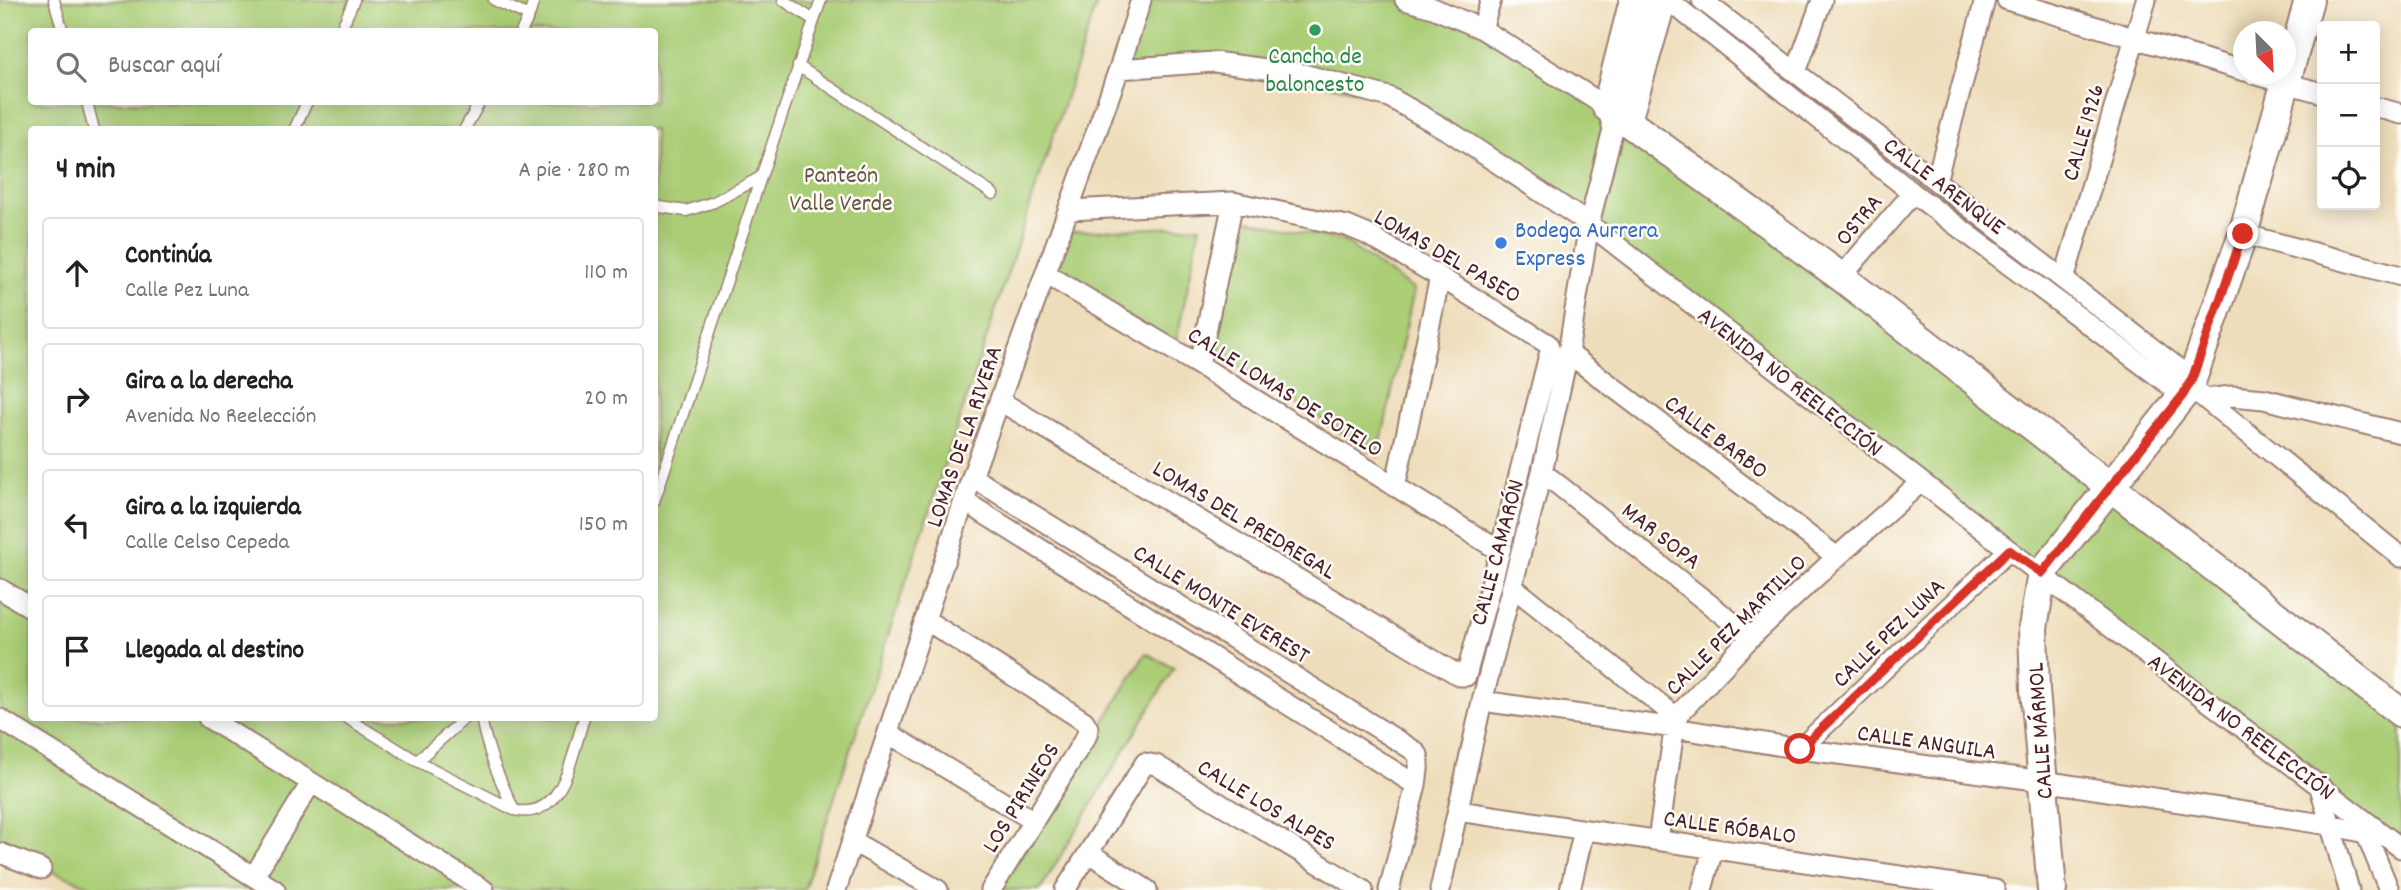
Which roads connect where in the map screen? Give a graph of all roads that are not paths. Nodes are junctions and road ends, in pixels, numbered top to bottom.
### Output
1 (54, 0) edge
2 (354, 0) edge
3 (494, 0) edge
4 (534, 0) edge
5 (783, 0) edge
6 (821, 0) edge
7 (1141, 0) edge
8 (1405, 0) edge
9 (1491, 0) edge
10 (1634, 0) edge
11 (1662, 0) edge
12 (1668, 0) edge
13 (1702, 0) edge
14 (1822, 0) edge
15 (1985, 0) edge
16 (2007, 0) edge
17 (2146, 0) edge
18 (2309, 0) edge
19 (529, 16) junction
20 (814, 20) junction
21 (62, 28) edge
22 (342, 28) edge
23 (523, 28) edge
24 (1482, 29) junction
25 (2135, 38) junction
26 (2296, 47) edge
27 (797, 66) junction
28 (2233, 68) edge
29 (1119, 69) junction
30 (1796, 72) junction
31 (2286, 84) edge
32 (2290, 84) edge
33 (2317, 92) edge
34 (88, 105) edge
35 (306, 105) edge
36 (478, 105) edge
37 (2380, 108) edge
38 (2401, 114) edge
39 (1616, 119) junction
40 (92, 126) edge
41 (296, 126) edge
42 (466, 126) edge
43 (761, 177) junction
44 (1936, 181) junction
45 (1913, 193) junction
46 (993, 194) dead end
47 (1233, 202) junction
48 (658, 207) edge
49 (1069, 210) junction
50 (1590, 224) junction
51 (2243, 234) junction
52 (1046, 274) junction
53 (1440, 276) junction
54 (2401, 276) edge
55 (1841, 277) junction
56 (2064, 279) junction
57 (1568, 354) junction
58 (1199, 365) junction
59 (2195, 392) junction
60 (1000, 401) junction
61 (2401, 433) edge
62 (1542, 472) junction
63 (972, 477) junction
64 (1921, 482) junction
65 (1395, 487) junction
66 (2109, 488) junction
67 (658, 490) edge
68 (964, 501) junction
69 (2009, 550) junction
70 (1500, 551) junction
71 (1837, 557) junction
72 (2401, 557) edge
73 (2042, 573) junction
74 (1513, 587) junction
75 (0, 589) edge
76 (28, 606) edge
77 (926, 620) junction
78 (1751, 637) junction
79 (1482, 701) junction
80 (2401, 712) edge
81 (0, 719) edge
82 (213, 721) edge
83 (352, 721) edge
84 (461, 721) edge
85 (482, 721) edge
86 (583, 721) edge
87 (1675, 722) junction
88 (888, 733) junction
89 (1800, 749) junction
90 (417, 761) junction
91 (2043, 781) junction
92 (311, 783) junction
93 (2319, 784) junction
94 (1416, 785) junction
95 (514, 810) junction
96 (1458, 811) junction
97 (2358, 814) junction
98 (1034, 821) junction
99 (2329, 825) junction
100 (1584, 830) junction
101 (2366, 833) junction
102 (1658, 840) junction
103 (852, 841) junction
104 (2401, 848) edge
105 (1713, 849) junction
106 (0, 853) edge
107 (1089, 853) junction
108 (41, 869) dead end
109 (254, 876) junction
110 (275, 890) edge
111 (484, 890) edge
112 (836, 890) edge
113 (938, 890) edge
114 (991, 890) edge
115 (1065, 890) edge
116 (1147, 890) edge
117 (1363, 890) edge
118 (1389, 890) edge
119 (1440, 890) edge
120 (1570, 890) edge
121 (1702, 890) edge
122 (1995, 890) edge
123 (2052, 890) edge
124 (2349, 890) edge
125 (2389, 890) edge

1 - 21 lane
2 - 22 lane
3 - 19 lane
4 - 19 lane
5 - 20 lane
6 - 20 lane
7 - 29 street, LOMAS DE LA RIVERA
8 - 24 street
9 - 24 street
10 - 39 street
11 - 39 street
12 - 45 street, CALLE ARENQUE
13 - 30 street, CALLE ARENQUE
14 - 30 street
15 - 44 street
16 - 25 street
17 - 25 street, CALLE 1926
18 - 26 street
19 - 23 lane
20 - 27 lane
24 - 39 street
25 - 28 street
25 - 56 street, CALLE 1926
27 - 43 lane
27 - 46 lane
29 - 49 street, LOMAS DE LA RIVERA
29 - 50 street, AVENIDA NO REELECCIÓN
30 - 44 street, CALLE ARENQUE
31 - 51 street
32 - 33 street
34 - 40 lane
35 - 41 lane
36 - 42 lane
37 - 38 street
39 - 50 street, CALLE CAMARÓN
39 - 55 street
43 - 48 lane
43 - 67 lane
44 - 56 street, CALLE ARENQUE
45 - 55 street, OSTRA
45 - 59 street, CALLE ARENQUE
47 - 49 street, LOMAS DEL PASEO
47 - 53 street, LOMAS DEL PASEO
47 - 58 street
49 - 52 street, LOMAS DE LA RIVERA
50 - 57 street, CALLE CAMARÓN
50 - 64 street, AVENIDA NO REELECCIÓN
51 - 54 street
51 - 59 street
52 - 58 street, CALLE LOMAS DE SOTELO
52 - 60 street, LOMAS DE LA RIVERA
53 - 65 street
53 - 70 street, LOMAS DEL PASEO
55 - 66 street
56 - 59 street, CALLE ARENQUE
57 - 62 street, CALLE CAMARÓN
57 - 71 street, CALLE BARBO
58 - 65 street, CALLE LOMAS DE SOTELO
59 - 61 street
59 - 66 street
59 - 72 street, CALLE ARENQUE
60 - 63 street, LOMAS DE LA RIVERA
60 - 70 street, LOMAS DEL PREDREGAL
62 - 74 street, CALLE CAMARÓN
62 - 78 street, MAR SOPA
63 - 68 street, LOMAS DE LA RIVERA
63 - 94 street, CALLE MONTE EVEREST
64 - 69 street, AVENIDA NO REELECCIÓN
64 - 71 street, CALLE PEZ MARTILLO
65 - 70 street, CALLE LOMAS DE SOTELO
66 - 73 street
66 - 80 street
68 - 77 street, LOMAS DE LA RIVERA
68 - 94 street, CALLE MONTE EVEREST
69 - 73 street, AVENIDA NO REELECCIÓN
69 - 89 street, CALLE PEZ LUNA
71 - 78 street, CALLE PEZ MARTILLO
73 - 91 street, CALLE MÁRMOL
73 - 93 street, AVENIDA NO REELECCIÓN
74 - 79 street, CALLE CAMARÓN
74 - 87 street
75 - 76 street
77 - 88 street, LOMAS DE LA RIVERA
77 - 98 street, LOS PIRINEOS
78 - 87 street, CALLE PEZ MARTILLO
79 - 87 street, CALLE ANGUILA
79 - 96 street, CALLE CAMARÓN
81 - 109 street
82 - 92 street
83 - 90 lane
84 - 90 lane
85 - 95 lane
86 - 95 lane
87 - 89 street, CALLE ANGUILA
87 - 102 street, CALLE PEZ MARTILLO
88 - 98 street
88 - 103 street, LOMAS DE LA RIVERA
89 - 91 street, CALLE ANGUILA
90 - 95 lane
91 - 99 street, CALLE ANGUILA
91 - 123 street, CALLE MÁRMOL
92 - 109 street
92 - 111 street
93 - 97 street, AVENIDA NO REELECCIÓN
93 - 99 street
94 - 118 street, CALLE MONTE EVEREST
96 - 100 street, CALLE RÓBALO
96 - 119 street, CALLE CAMARÓN
97 - 101 street
97 - 104 street, AVENIDA NO REELECCIÓN
98 - 114 street, LOS PIRINEOS
99 - 101 street, CALLE ANGUILA
99 - 124 street
100 - 102 street, CALLE RÓBALO
100 - 120 street
101 - 125 street
102 - 105 street, CALLE RÓBALO
103 - 112 street, LOMAS DE LA RIVERA
103 - 113 street
105 - 121 street
105 - 122 street, CALLE RÓBALO
106 - 108 street
107 - 115 street
107 - 116 street
107 - 117 street, CALLE LOS ALPES
109 - 110 street

